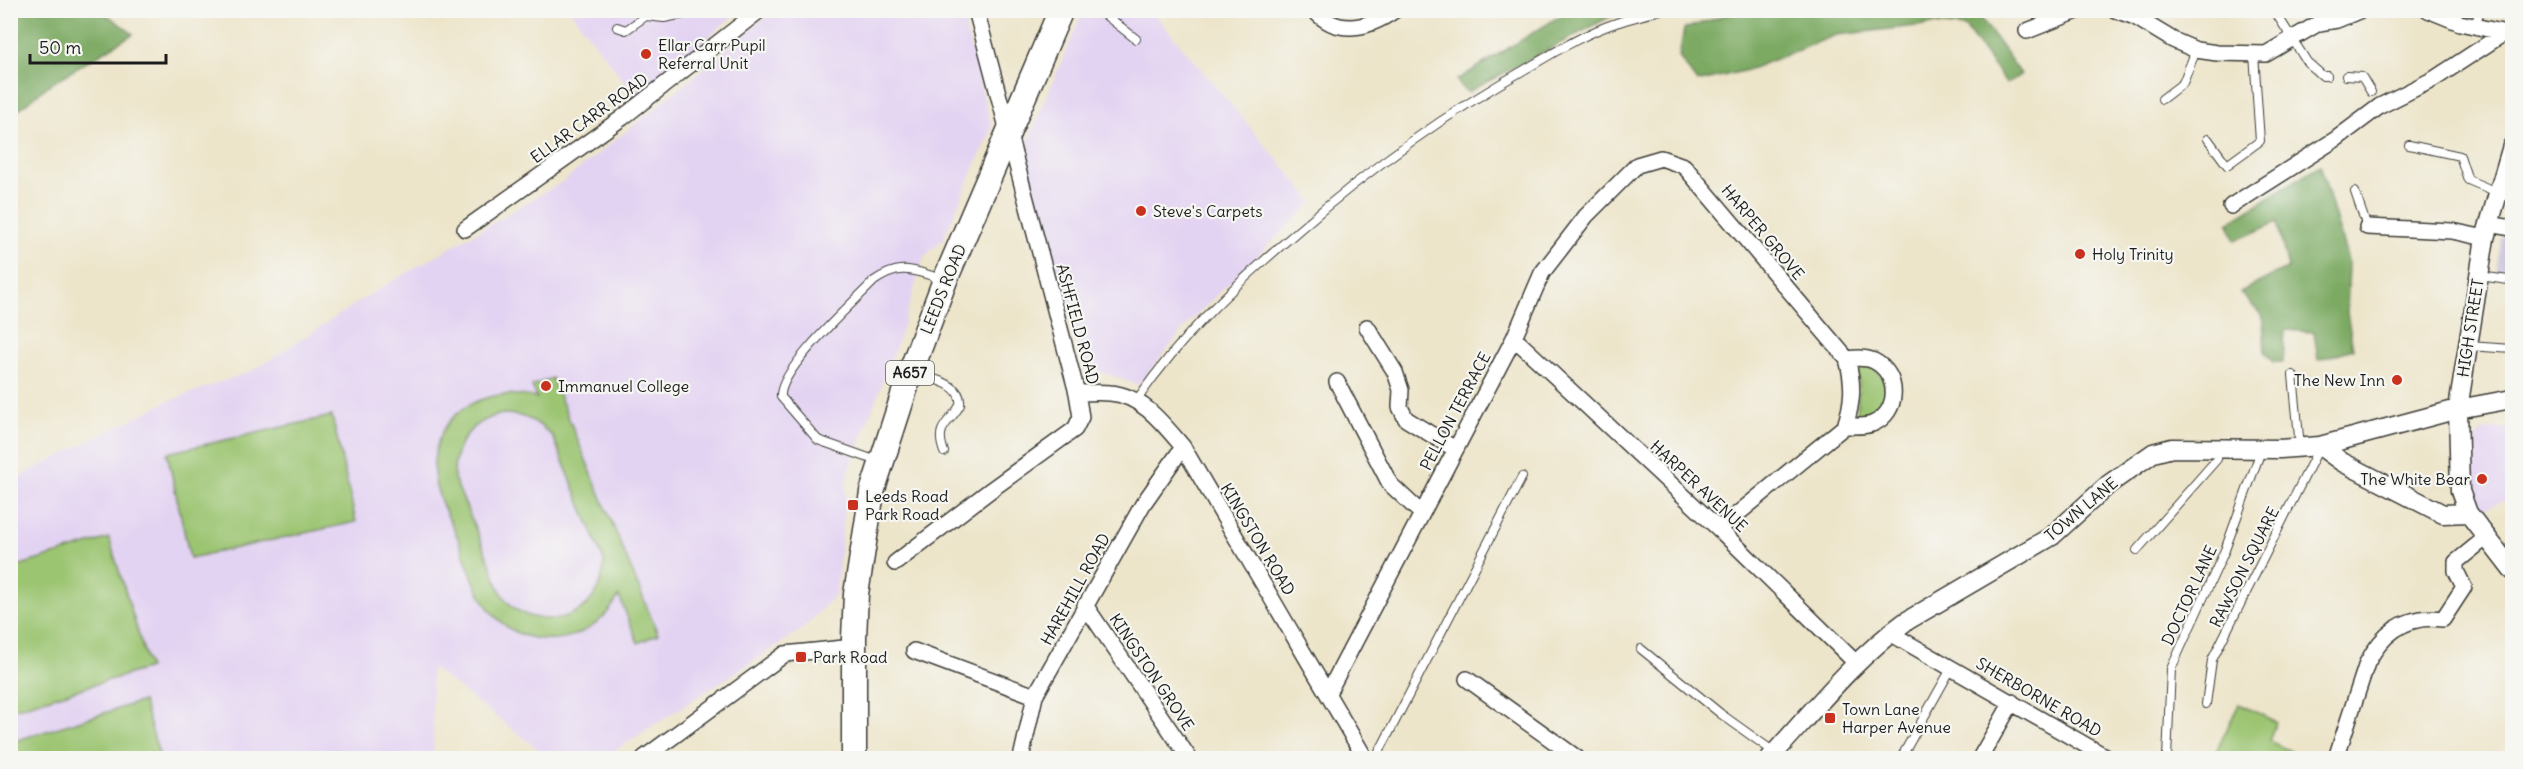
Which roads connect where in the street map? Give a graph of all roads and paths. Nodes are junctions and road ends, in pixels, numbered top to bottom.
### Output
1 (704, 10) edge
2 (760, 10) edge
3 (976, 10) edge
4 (1061, 10) edge
5 (1099, 10) edge
6 (1314, 10) edge
7 (1395, 10) edge
8 (1660, 10) edge
9 (2080, 10) edge
10 (2115, 10) edge
11 (2274, 10) edge
12 (2361, 10) edge
13 (2428, 10) edge
14 (2480, 10) edge
15 (2475, 26) junction
16 (617, 27) dead end
17 (2027, 31) dead end
18 (2509, 33) edge
19 (1136, 39) dead end
20 (2292, 39) junction
21 (2196, 50) junction
22 (2254, 54) junction
23 (2327, 76) dead end
24 (2346, 76) dead end
25 (2371, 92) dead end
26 (2162, 99) dead end
27 (1009, 135) junction
28 (2208, 139) dead end
29 (2409, 146) dead end
30 (2512, 146) edge
31 (1637, 165) joint
32 (2355, 192) dead end
33 (2497, 192) junction
34 (2231, 206) dead end
35 (2367, 227) joint
36 (2512, 228) edge
37 (465, 229) dead end
38 (2487, 231) junction
39 (2479, 276) junction
40 (945, 280) junction
41 (2508, 280) dead end
42 (1366, 327) dead end
43 (1514, 339) junction
44 (2467, 346) junction
45 (2512, 349) edge
46 (1847, 359) junction
47 (911, 371) junction
48 (2293, 375) dead end
49 (1337, 382) dead end
50 (1077, 393) junction
51 (2512, 399) edge
52 (1136, 401) junction
53 (2458, 409) junction
54 (1845, 426) junction
55 (2218, 446) junction
56 (2320, 446) junction
57 (1183, 447) junction
58 (2300, 447) junction
59 (2262, 448) junction
60 (1455, 449) junction
61 (944, 452) dead end
62 (882, 462) junction
63 (1522, 477) dead end
64 (1421, 513) junction
65 (2468, 513) junction
66 (1719, 529) junction
67 (2488, 536) junction
68 (2137, 550) dead end
69 (895, 563) dead end
70 (2512, 570) edge
71 (1085, 605) junction
72 (1890, 633) junction
73 (854, 647) junction
74 (1641, 649) dead end
75 (914, 651) dead end
76 (1856, 663) junction
77 (1952, 667) junction
78 (1467, 679) dead end
79 (1328, 693) junction
80 (1035, 696) junction
81 (2012, 702) junction
82 (2206, 704) dead end
83 (1773, 756) edge
84 (645, 759) edge
85 (854, 759) edge
86 (1021, 759) edge
87 (1189, 759) edge
88 (1365, 759) edge
89 (1376, 759) edge
90 (1577, 759) edge
91 (1901, 759) edge
92 (1980, 759) edge
93 (2108, 759) edge
94 (2167, 759) edge
95 (2336, 759) edge

1 - 16 lane
2 - 37 street, ELLAR CARR ROAD
3 - 27 street, ASHFIELD ROAD
4 - 27 main road, LEEDS ROAD / A657
5 - 19 lane
6 - 7 street
8 - 52 lane
9 - 17 street
10 - 21 street
11 - 20 lane
12 - 20 street
13 - 15 street
14 - 15 lane
15 - 18 street
18 - 34 street
20 - 22 street
20 - 23 lane
21 - 22 street
21 - 26 lane
22 - 28 lane
24 - 25 lane
27 - 40 main road, LEEDS ROAD / A657
27 - 50 street, ASHFIELD ROAD
29 - 33 lane
30 - 33 street, HIGH STREET
31 - 43 street, PELLON TERRACE
31 - 46 street, HARPER GROVE
32 - 35 lane
33 - 38 street, HIGH STREET
35 - 38 street
36 - 38 street
38 - 39 street, HIGH STREET
39 - 41 lane
39 - 44 street, HIGH STREET
40 - 47 main road, LEEDS ROAD / A657
40 - 62 lane
42 - 60 street
43 - 60 street, PELLON TERRACE
43 - 66 street, HARPER AVENUE
44 - 45 lane
44 - 53 street, HIGH STREET
46 - 54 street
46 - 54 street
47 - 61 lane
47 - 62 main road, LEEDS ROAD / A657
48 - 58 lane
49 - 64 street
50 - 52 street, KINGSTON ROAD
50 - 69 street, ASHFIELD ROAD
51 - 53 street, TOWN LANE
52 - 57 street, KINGSTON ROAD
53 - 56 street, TOWN LANE
53 - 65 street, HIGH STREET
54 - 66 street
55 - 59 street, TOWN LANE
55 - 68 lane
55 - 72 street, TOWN LANE
56 - 58 street, TOWN LANE
56 - 65 street
56 - 82 lane, RAWSON SQUARE
57 - 71 street, HAREHILL ROAD
57 - 79 street, KINGSTON ROAD
58 - 59 street, TOWN LANE
59 - 94 lane, DOCTOR LANE
60 - 64 street, PELLON TERRACE
62 - 73 main road, LEEDS ROAD / A657
63 - 89 lane
64 - 79 street, PELLON TERRACE
65 - 67 street
66 - 76 street, HARPER AVENUE
67 - 70 street
67 - 95 street
71 - 80 street, HAREHILL ROAD
71 - 87 street, KINGSTON GROVE
72 - 76 street, TOWN LANE
72 - 77 street, SHERBORNE ROAD
73 - 84 street
73 - 85 main road, LEEDS ROAD / A657
74 - 83 lane
75 - 80 street
76 - 83 street, TOWN LANE
77 - 81 street, SHERBORNE ROAD
77 - 91 lane, SHERBORNE ROAD
78 - 90 street
79 - 88 street, KINGSTON ROAD
80 - 86 street, HAREHILL ROAD
81 - 92 street
81 - 93 street, SHERBORNE ROAD

